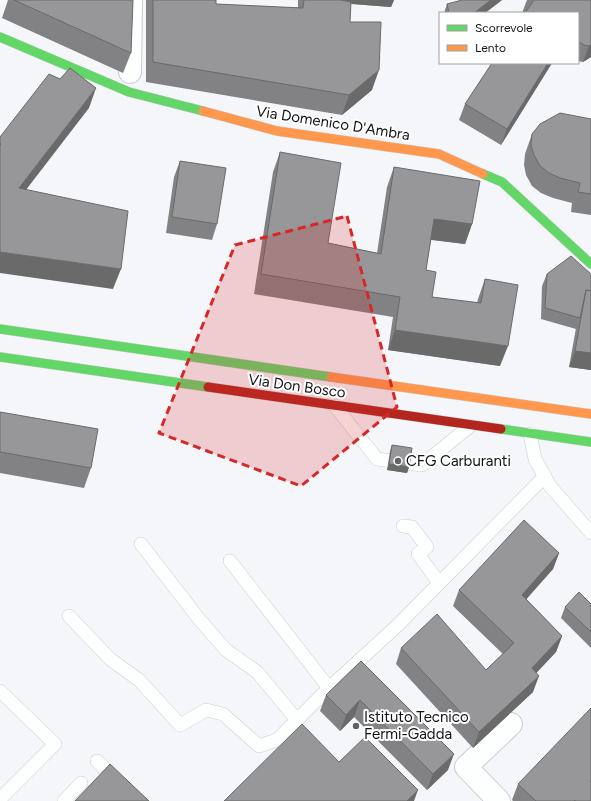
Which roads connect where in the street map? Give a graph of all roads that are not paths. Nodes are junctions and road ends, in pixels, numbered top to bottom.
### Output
1 (131, 0) edge
2 (0, 37) edge
3 (130, 72) edge
4 (591, 264) edge
5 (0, 329) edge
6 (0, 357) edge
7 (335, 406) junction
8 (591, 414) edge
9 (470, 426) junction
10 (531, 431) junction
11 (591, 442) edge
12 (545, 476) junction
13 (585, 518) edge
14 (403, 526) dead end
15 (591, 533) edge
16 (141, 544) dead end
17 (230, 561) dead end
18 (439, 583) junction
19 (69, 616) dead end
20 (329, 688) junction
21 (0, 691) edge
22 (297, 720) junction
23 (511, 724) dead end
24 (97, 761) dead end
25 (81, 783) dead end
26 (0, 799) edge
27 (64, 801) edge
28 (138, 801) edge
29 (499, 801) edge

1 - 3 street
2 - 4 main road, Via Domenico D'Ambra
5 - 8 main road, Via Don Bosco
6 - 7 main road, Via Don Bosco
7 - 9 main road, Via Don Bosco
7 - 9 lane
9 - 10 main road, Via Don Bosco
10 - 11 main road, Via Don Bosco
10 - 12 lane
12 - 13 lane
12 - 18 lane
13 - 15 lane
14 - 18 lane
16 - 22 lane
17 - 20 lane
18 - 20 lane
19 - 22 lane
20 - 22 lane
21 - 26 lane
23 - 29 street
24 - 28 lane
25 - 27 lane

